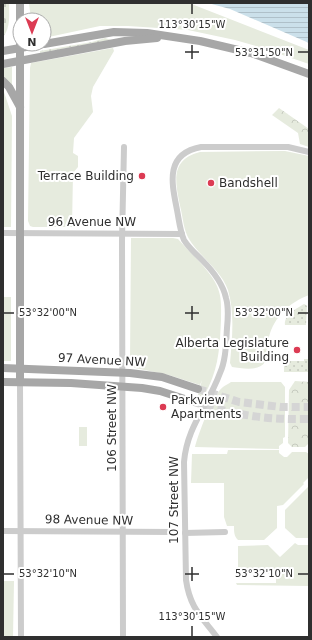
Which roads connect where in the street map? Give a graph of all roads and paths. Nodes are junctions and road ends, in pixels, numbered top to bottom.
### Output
1 (166, 37) junction
2 (52, 42) edge
3 (20, 52) edge
4 (20, 61) junction
5 (3, 64) edge
6 (309, 74) edge
7 (3, 81) edge
8 (20, 107) junction
9 (124, 147) dead end
10 (309, 152) edge
11 (3, 233) edge
12 (20, 233) junction
13 (123, 233) junction
14 (182, 234) junction
15 (3, 368) edge
16 (20, 368) junction
17 (123, 372) junction
18 (3, 382) edge
19 (20, 382) junction
20 (123, 386) junction
21 (198, 389) tunnel mouth
22 (194, 402) tunnel mouth
23 (3, 531) edge
24 (20, 531) junction
25 (122, 532) junction
26 (174, 532) dead end
27 (184, 532) junction
28 (225, 532) dead end
29 (20, 637) edge
30 (123, 637) edge
31 (217, 637) edge

1 - 2 main road
1 - 4 main road
1 - 6 main road
3 - 4 main road
4 - 5 main road
4 - 8 main road
7 - 8 main road
8 - 12 main road
9 - 13 street, 106 Street NW
10 - 14 street
11 - 12 street, 96 Avenue NW
12 - 13 street, 96 Avenue NW
12 - 16 main road
13 - 14 street, 96 Avenue NW
13 - 17 street, 106 Street NW
14 - 27 street, 107 Street NW
15 - 16 main road, 97 Avenue NW
16 - 17 main road, 97 Avenue NW
16 - 19 main road
17 - 20 street, 106 Street NW
17 - 21 main road, 97 Avenue NW
18 - 19 main road, 97 Avenue NW
19 - 20 main road, 97 Avenue NW
19 - 24 street
20 - 22 main road, 97 Avenue NW
20 - 25 street, 106 Street NW
23 - 24 street, 98 Avenue NW
24 - 25 street, 98 Avenue NW
24 - 29 street
25 - 26 street, 98 Avenue NW
25 - 30 street, 106 Street NW
27 - 28 street
27 - 31 street, 107 Street NW

